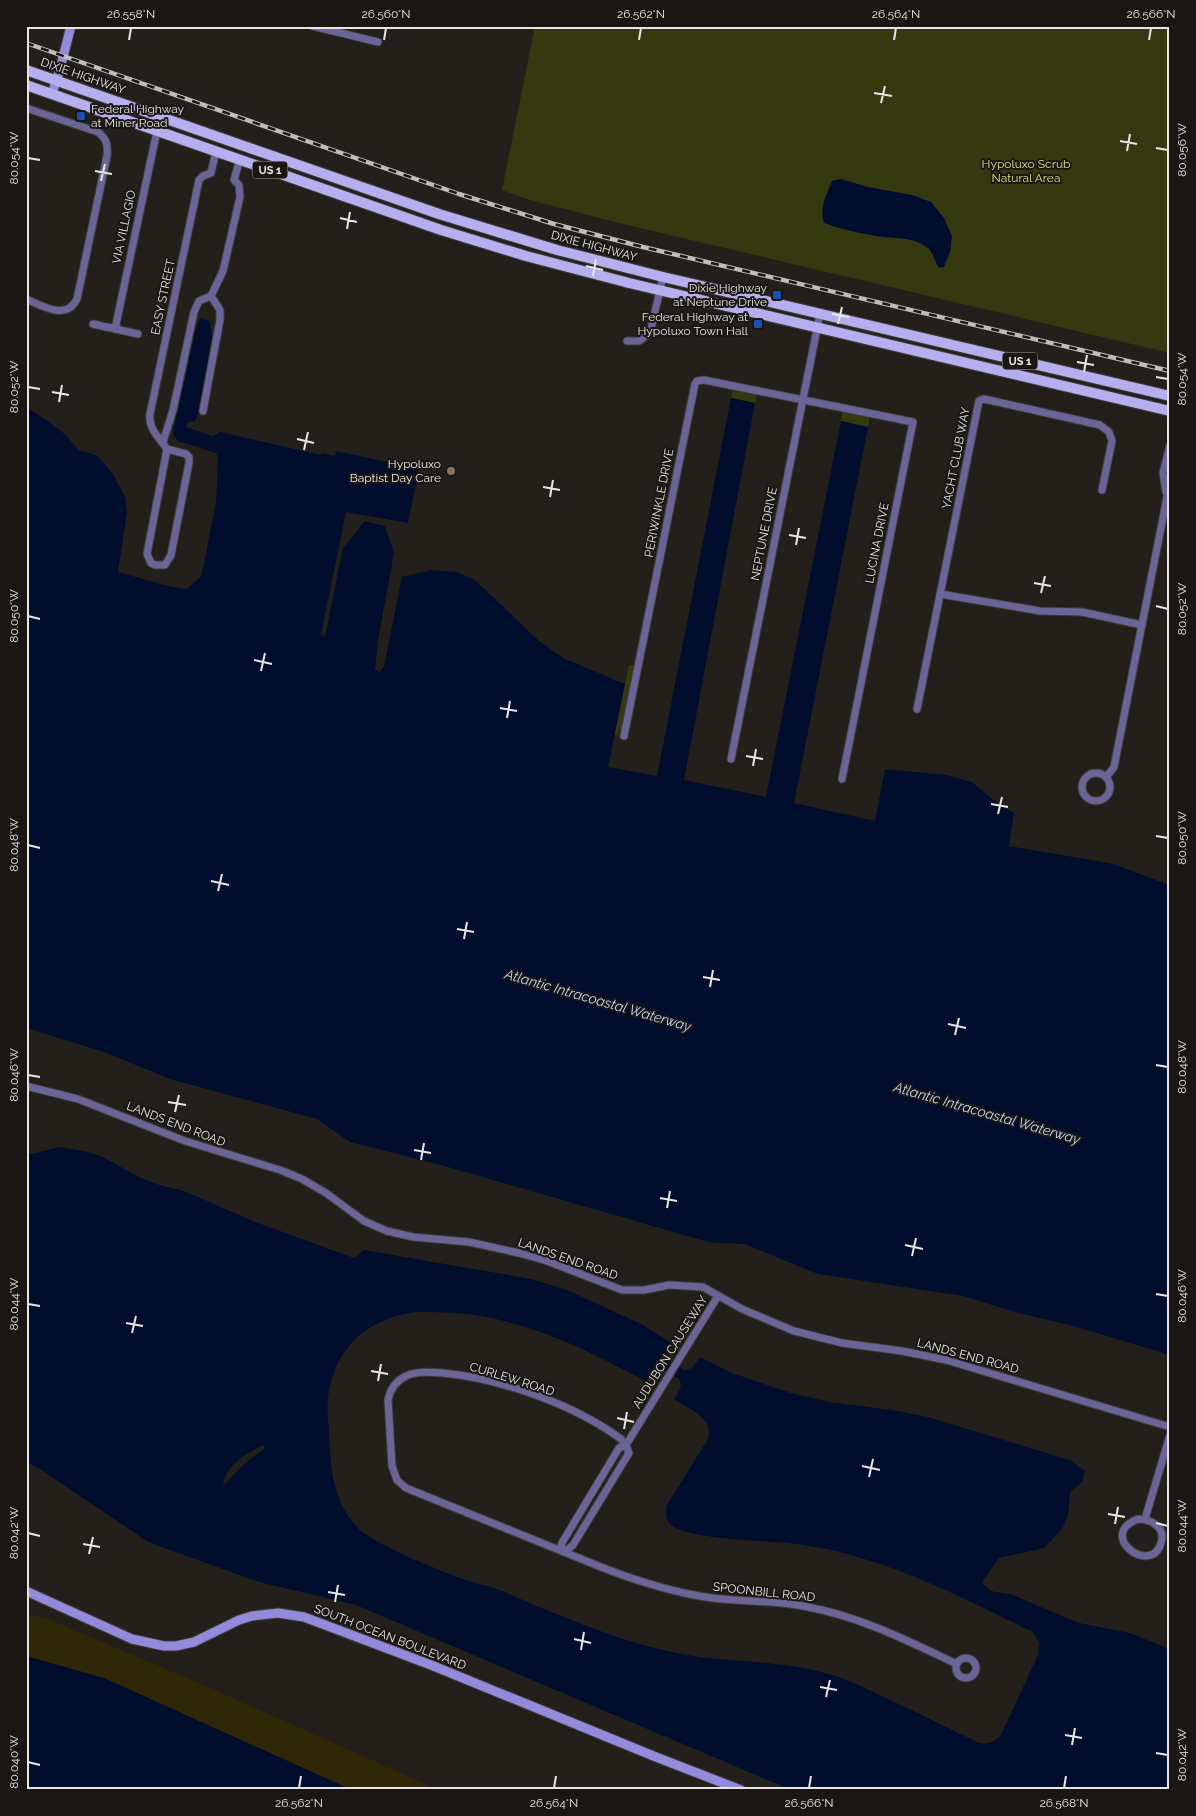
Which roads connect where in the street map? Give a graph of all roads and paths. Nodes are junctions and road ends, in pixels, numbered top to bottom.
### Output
1 (71, 26) edge
2 (312, 26) edge
3 (378, 42) dead end
4 (26, 70) edge
5 (57, 80) junction
6 (26, 85) edge
7 (52, 94) junction
8 (26, 108) edge
9 (157, 130) junction
10 (216, 151) junction
11 (240, 160) junction
12 (334, 178) junction
13 (310, 184) junction
14 (493, 232) junction
15 (489, 245) junction
16 (663, 277) junction
17 (660, 291) junction
18 (211, 296) junction
19 (26, 299) edge
20 (820, 314) junction
21 (92, 324) dead end
22 (817, 328) junction
23 (114, 329) junction
24 (138, 334) dead end
25 (627, 341) dead end
26 (1170, 396) edge
27 (802, 399) junction
28 (204, 411) dead end
29 (1170, 411) edge
30 (1170, 445) edge
31 (165, 446) junction
32 (1168, 459) edge
33 (1170, 482) edge
34 (1102, 490) dead end
35 (1168, 496) edge
36 (940, 594) junction
37 (1142, 625) junction
38 (917, 709) dead end
39 (624, 736) dead end
40 (731, 759) dead end
41 (1106, 777) dead end
42 (842, 779) dead end
43 (26, 1086) edge
44 (718, 1296) junction
45 (1170, 1427) edge
46 (1170, 1435) edge
47 (626, 1445) junction
48 (1145, 1519) junction
49 (565, 1552) junction
50 (26, 1591) edge
51 (957, 1664) dead end
52 (741, 1790) edge

1 - 5 main road
2 - 3 street
4 - 5 main road, DIXIE HIGHWAY / US 1
5 - 7 main road
5 - 12 main road, DIXIE HIGHWAY / US 1
6 - 7 main road, US 1
7 - 9 main road, US 1
8 - 19 street
9 - 10 main road, US 1
9 - 23 street, VIA VILLAGIO
10 - 11 main road, US 1
10 - 31 street, EASY STREET
11 - 13 main road, US 1
11 - 18 street
12 - 13 main road
12 - 14 main road, DIXIE HIGHWAY / US 1
13 - 15 main road, US 1
14 - 15 main road
14 - 16 main road, DIXIE HIGHWAY / US 1
15 - 17 main road, US 1
16 - 17 street
16 - 20 main road, DIXIE HIGHWAY / US 1
17 - 22 main road, US 1
17 - 25 street
18 - 28 street
18 - 31 street
20 - 22 street, NEPTUNE DRIVE
20 - 26 main road, DIXIE HIGHWAY / US 1
21 - 23 street
22 - 27 street, NEPTUNE DRIVE
22 - 29 main road, US 1
23 - 24 street
27 - 39 street, PERIWINKLE DRIVE
27 - 40 street, NEPTUNE DRIVE
27 - 42 street, LUCINA DRIVE
30 - 32 street
31 - 31 street
32 - 35 street
33 - 35 street
34 - 36 street, YACHT CLUB WAY
35 - 37 street
36 - 37 street
36 - 38 street, YACHT CLUB WAY
37 - 41 street
43 - 44 street, LANDS END ROAD
44 - 45 street, LANDS END ROAD
44 - 47 street, AUDUBON CAUSEWAY
46 - 48 street
47 - 49 street, AUDUBON CAUSEWAY
47 - 49 street, AUDUBON CAUSEWAY
47 - 49 street, CURLEW ROAD
48 - 48 street
49 - 51 street, SPOONBILL ROAD
50 - 52 main road, SOUTH OCEAN BOULEVARD

